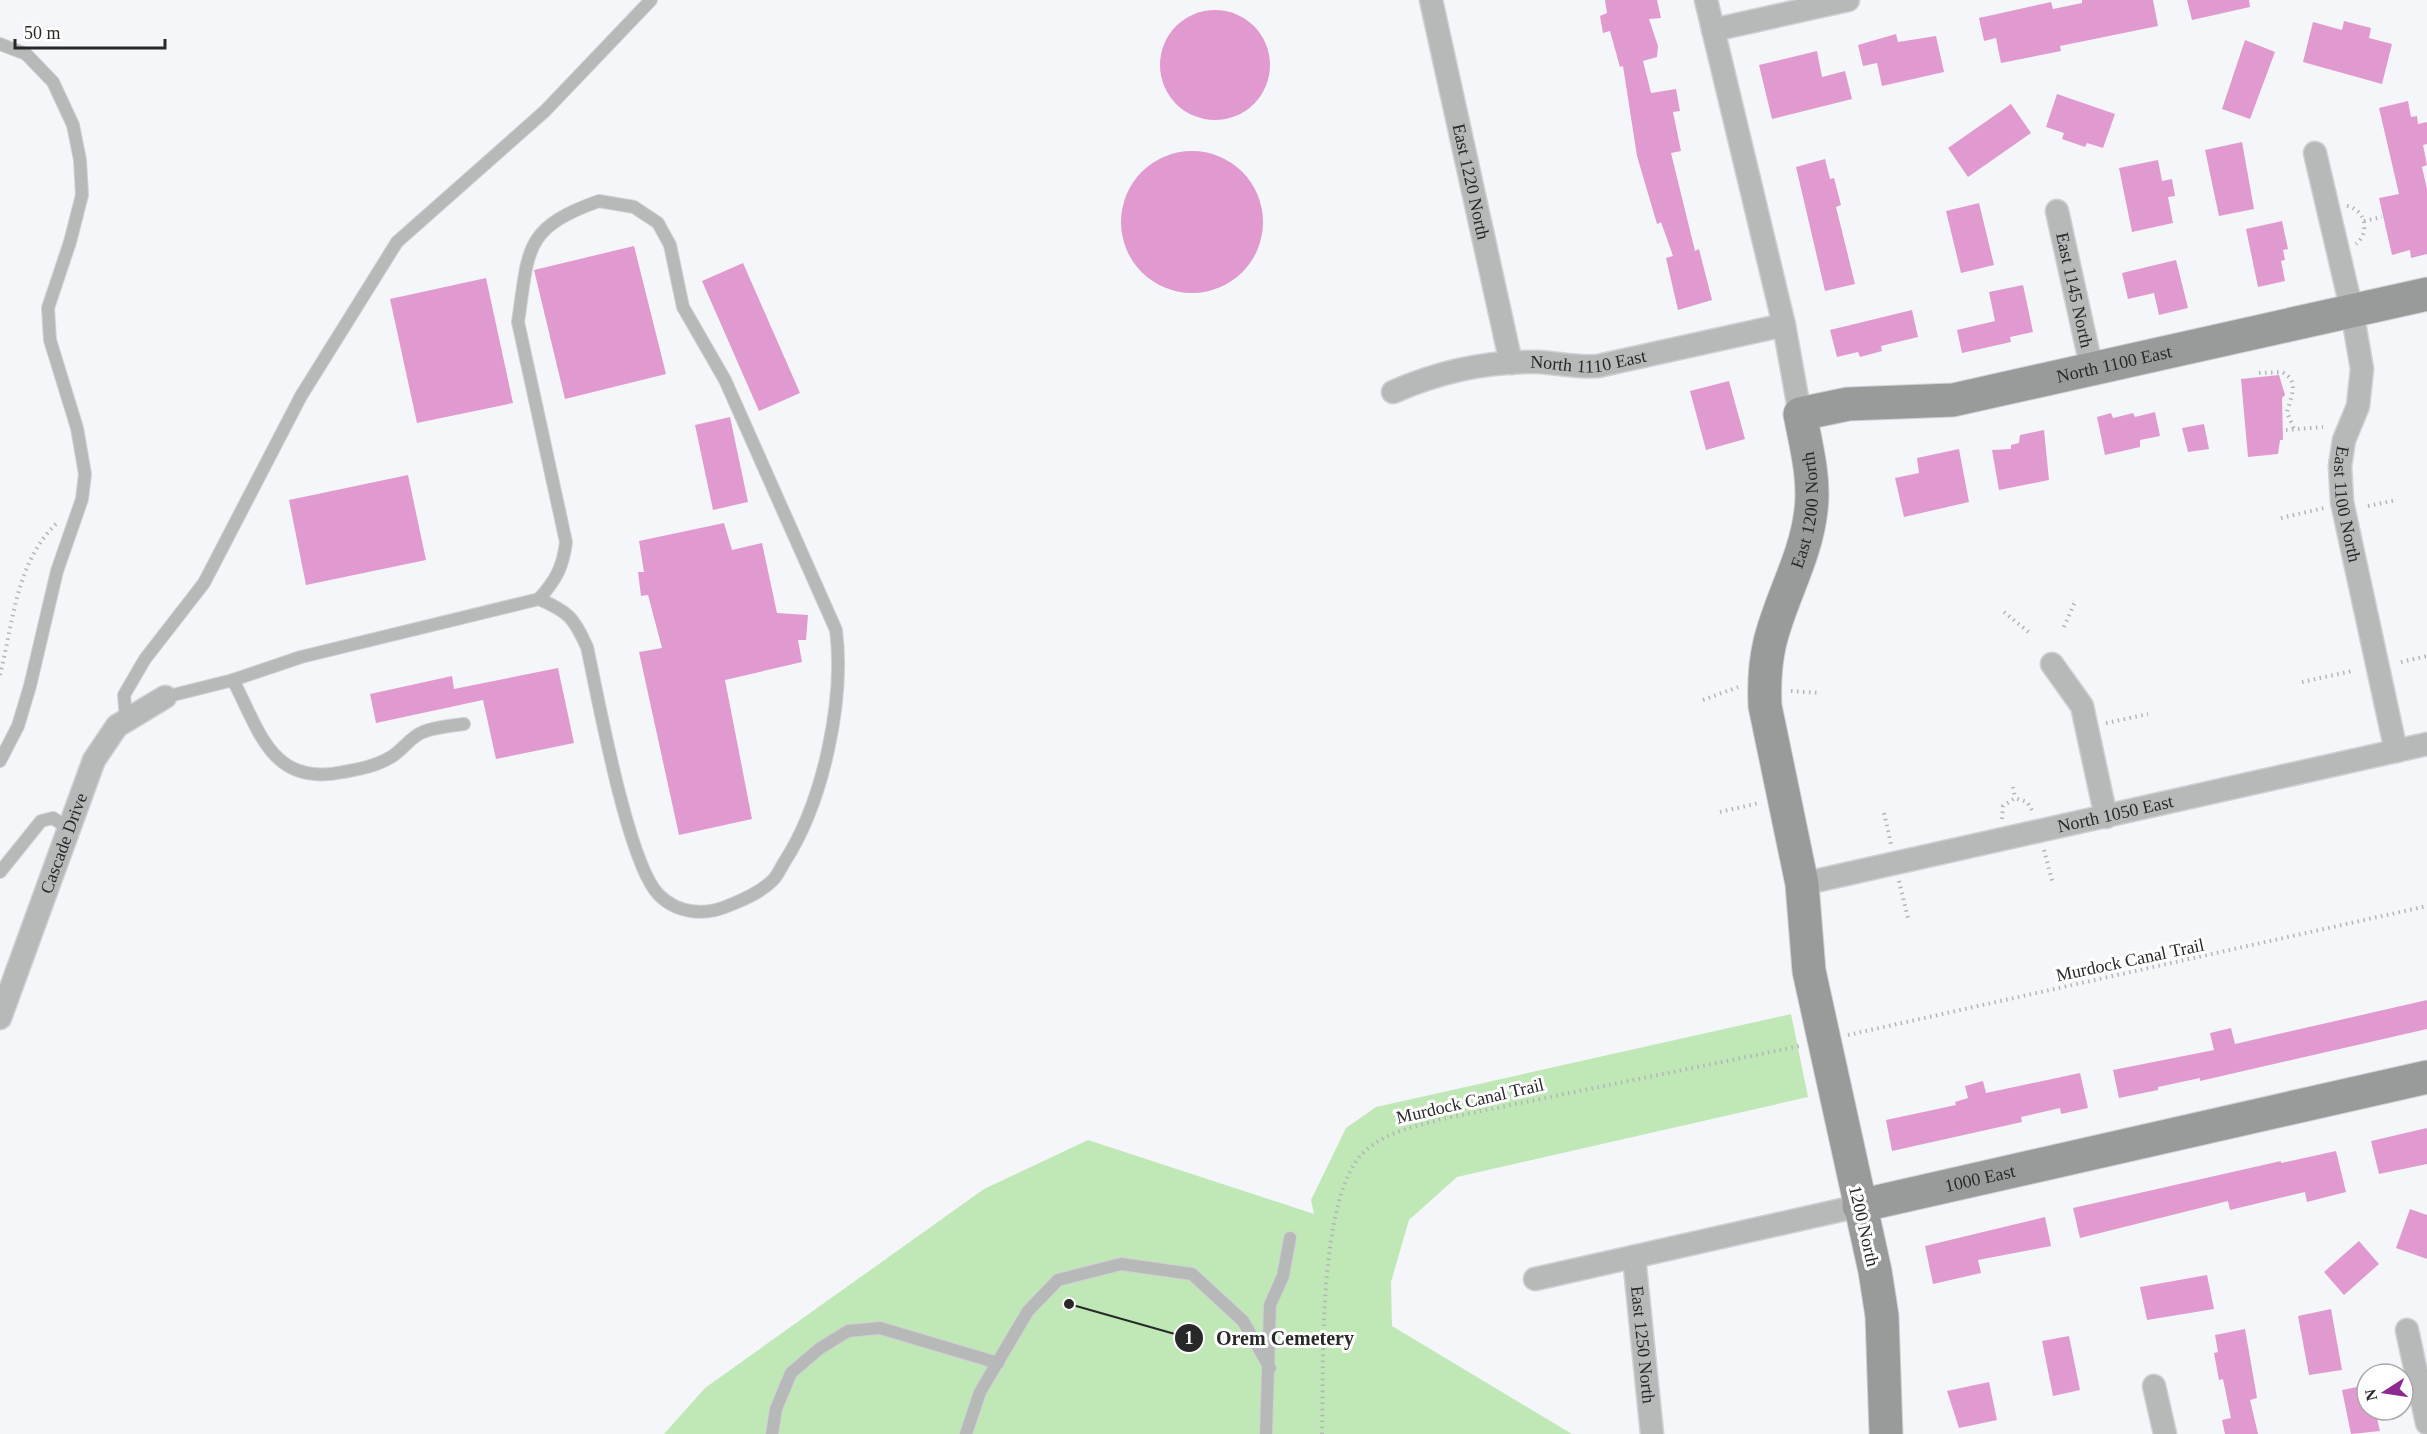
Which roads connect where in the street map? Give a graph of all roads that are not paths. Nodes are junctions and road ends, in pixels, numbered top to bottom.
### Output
1 (651, 0) edge
2 (1431, 0) edge
3 (1706, 0) edge
4 (1848, 0) edge
5 (1713, 30) junction
6 (0, 44) edge
7 (2315, 153) dead end
8 (2057, 211) dead end
9 (2427, 294) edge
10 (2352, 310) junction
11 (1784, 325) junction
12 (1511, 363) junction
13 (2092, 370) junction
14 (1394, 392) dead end
15 (1800, 414) junction
16 (540, 599) junction
17 (2052, 664) dead end
18 (233, 680) junction
19 (165, 697) joint
20 (126, 719) junction
21 (464, 724) dead end
22 (2427, 744) edge
23 (2396, 751) junction
24 (0, 760) edge
25 (2106, 817) junction
26 (69, 830) junction
27 (0, 872) edge
28 (1802, 884) junction
29 (0, 1018) edge
30 (1819, 1035) joint
31 (2427, 1077) edge
32 (1859, 1206) junction
33 (1290, 1238) dead end
34 (1634, 1257) junction
35 (1535, 1279) dead end
36 (2407, 1330) dead end
37 (998, 1362) junction
38 (1270, 1368) junction
39 (2154, 1386) dead end
40 (2427, 1423) edge
41 (772, 1434) edge
42 (966, 1434) edge
43 (1266, 1434) edge
44 (1652, 1434) edge
45 (1886, 1434) edge
46 (2165, 1434) edge

1 - 20 lane
2 - 12 street, East 1220 North
3 - 5 street, East 1200 North
4 - 5 street
5 - 11 street, East 1200 North
6 - 24 lane
7 - 10 street, East 1100 North
8 - 13 street, East 1145 North
9 - 10 street, North 1100 East
10 - 13 street, North 1100 East
10 - 23 street, East 1100 North
11 - 12 street, North 1110 East
11 - 15 street, East 1200 North
12 - 14 street, North 1110 East
13 - 15 street, North 1100 East
15 - 28 street, East 1200 North
16 - 16 lane
16 - 18 lane
17 - 25 street
18 - 19 lane
18 - 21 lane
19 - 20 street, Cascade Drive
20 - 26 street, Cascade Drive
22 - 23 street, North 1050 East
23 - 25 street, North 1050 East
25 - 28 street, North 1050 East
26 - 27 lane
26 - 29 street, Cascade Drive
28 - 30 street, East 1200 North
30 - 32 street, 1200 North
31 - 32 street, 1000 East
32 - 34 street, 1000 East
32 - 45 street, 1200 North
33 - 38 lane
34 - 35 street, 1000 East
34 - 44 street, East 1250 North
36 - 40 street
37 - 38 lane
37 - 41 lane
37 - 42 lane
38 - 43 lane
39 - 46 street

